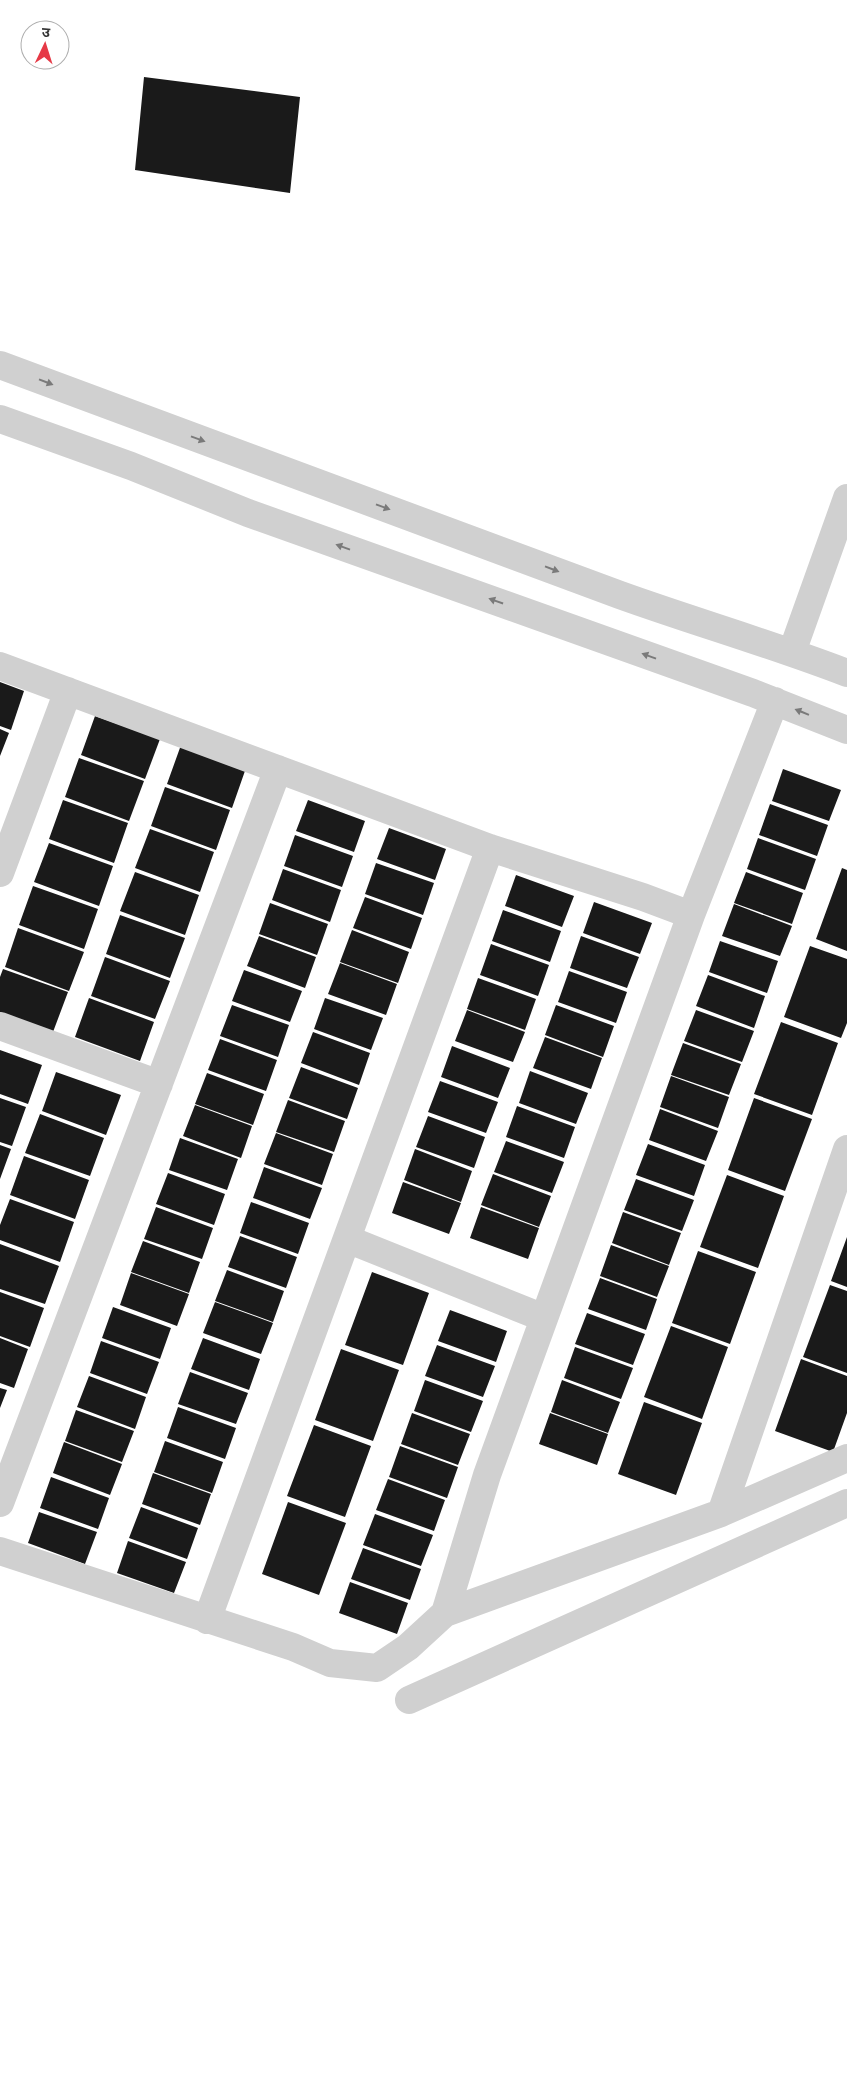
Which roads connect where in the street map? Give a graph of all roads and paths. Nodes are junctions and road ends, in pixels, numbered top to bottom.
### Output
1 (0, 365) edge
2 (0, 419) edge
3 (847, 498) edge
4 (792, 652) junction
5 (0, 666) edge
6 (847, 672) edge
7 (68, 691) junction
8 (775, 702) junction
9 (847, 730) edge
10 (278, 769) junction
11 (490, 848) junction
12 (0, 873) edge
13 (691, 915) junction
14 (0, 1026) edge
15 (159, 1084) junction
16 (847, 1150) edge
17 (347, 1239) junction
18 (544, 1318) junction
19 (847, 1458) edge
20 (847, 1502) edge
21 (0, 1503) edge
22 (721, 1513) junction
23 (0, 1551) edge
24 (445, 1613) junction
25 (207, 1620) junction
26 (409, 1700) dead end

1 -> 4 street
8 -> 2 street
3 - 4 street
4 - 6 street
5 - 7 street
7 - 10 street
7 - 12 street
9 -> 8 street
8 - 13 street
10 - 11 street
10 - 15 street
11 - 13 street
11 - 17 street
13 - 18 street
14 - 15 street
15 - 21 street
16 - 22 street
17 - 18 street
17 - 25 street
18 - 24 street
19 - 22 street
20 - 26 street
22 - 24 street
23 - 25 street
24 - 25 street

